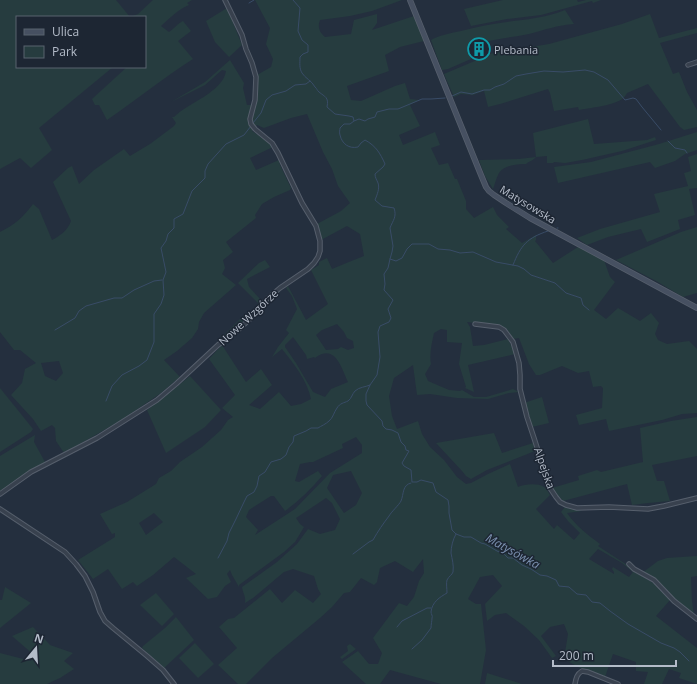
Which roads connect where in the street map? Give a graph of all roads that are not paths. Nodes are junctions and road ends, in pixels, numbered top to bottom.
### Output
1 (225, 0) edge
2 (410, 0) edge
3 (697, 62) edge
4 (688, 65) dead end
5 (697, 308) edge
6 (475, 324) dead end
7 (0, 494) edge
8 (697, 498) edge
9 (0, 509) edge
10 (629, 564) dead end
11 (697, 619) edge
12 (174, 684) edge
13 (575, 684) edge
14 (618, 684) edge

1 - 7 street, Nowe Wzgórze
2 - 5 street, Matysowska
3 - 4 street
6 - 8 street, Alpejska
9 - 12 street
10 - 11 street
13 - 14 street

